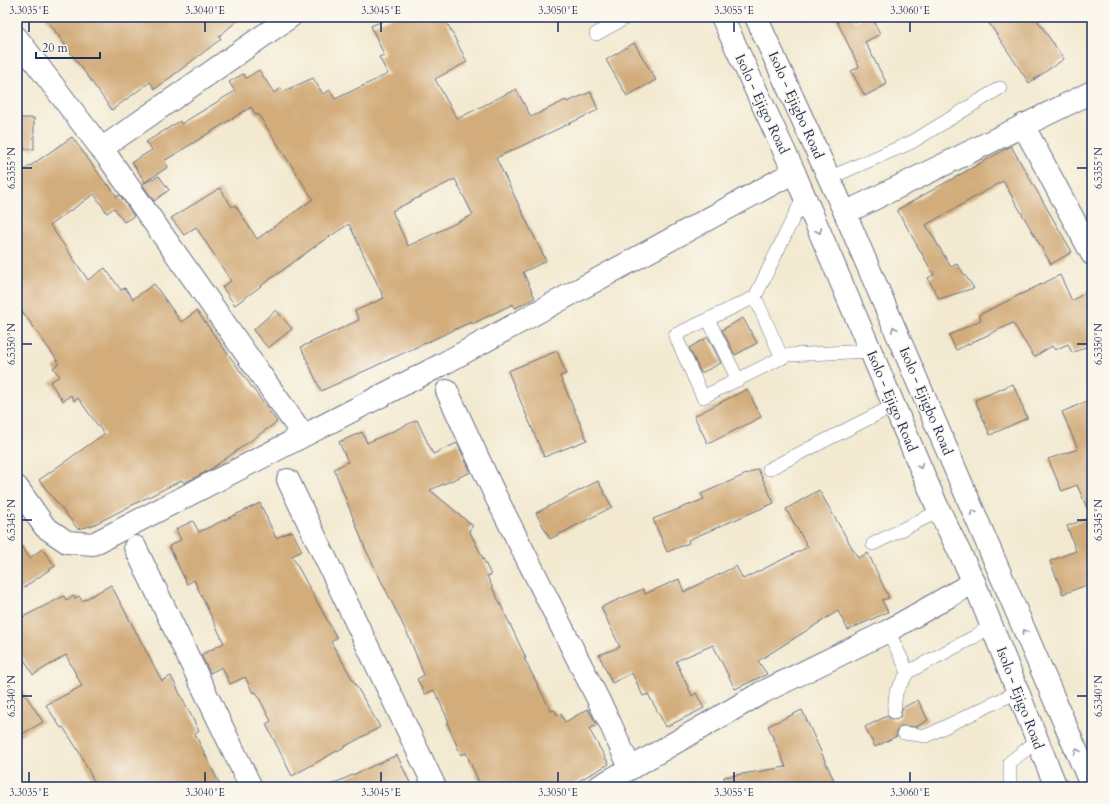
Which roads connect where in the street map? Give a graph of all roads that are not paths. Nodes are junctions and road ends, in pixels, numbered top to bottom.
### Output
1 (290, 17) edge
2 (627, 17) edge
3 (722, 17) edge
4 (756, 17) edge
5 (596, 34) dead end
6 (17, 38) edge
7 (1000, 88) dead end
8 (1092, 92) edge
9 (1023, 125) junction
10 (101, 148) junction
11 (794, 172) junction
12 (829, 178) junction
13 (804, 196) junction
14 (845, 213) junction
15 (1092, 254) edge
16 (755, 297) junction
17 (708, 319) junction
18 (871, 351) junction
19 (782, 358) junction
20 (738, 380) junction
21 (447, 391) dead end
22 (895, 405) junction
23 (303, 434) junction
24 (769, 469) dead end
25 (288, 480) dead end
26 (17, 487) edge
27 (940, 511) junction
28 (873, 544) dead end
29 (135, 547) dead end
30 (974, 582) junction
31 (992, 625) junction
32 (888, 631) junction
33 (908, 672) junction
34 (1017, 692) junction
35 (894, 712) dead end
36 (904, 732) dead end
37 (1037, 741) junction
38 (630, 768) junction
39 (251, 787) edge
40 (435, 787) edge
41 (598, 787) edge
42 (1010, 787) edge
43 (1056, 787) edge
44 (1092, 787) edge

1 - 10 street
2 - 5 lane
3 - 11 street, Isolo - Ejigo Road
4 - 12 street, Isolo - Ejigbo Road
6 - 10 street
7 - 12 lane
8 - 9 street
9 - 14 street
9 - 15 street
10 - 23 street
11 - 13 street, Isolo - Ejigo Road
11 - 23 street
12 - 14 street, Isolo - Ejigbo Road
13 - 16 lane
13 -> 18 street, Isolo - Ejigo Road
44 -> 14 street, Isolo - Ejigbo Road
16 - 17 lane
16 - 19 lane
17 - 20 lane
17 - 20 lane
18 - 19 lane
18 - 22 street, Isolo - Ejigo Road
19 - 20 lane
21 - 38 street
22 - 24 lane
22 -> 27 street, Isolo - Ejigo Road
23 - 26 street
25 - 40 street
27 - 28 lane
27 - 30 street, Isolo - Ejigo Road
29 - 39 street
30 - 31 street, Isolo - Ejigo Road
30 - 32 street
31 - 33 lane
31 - 34 street, Isolo - Ejigo Road
32 - 33 lane
32 - 38 street
33 - 35 lane
34 - 36 lane
34 - 37 street, Isolo - Ejigo Road
37 - 42 lane
37 - 43 street, Isolo - Ejigo Road
38 - 41 street

